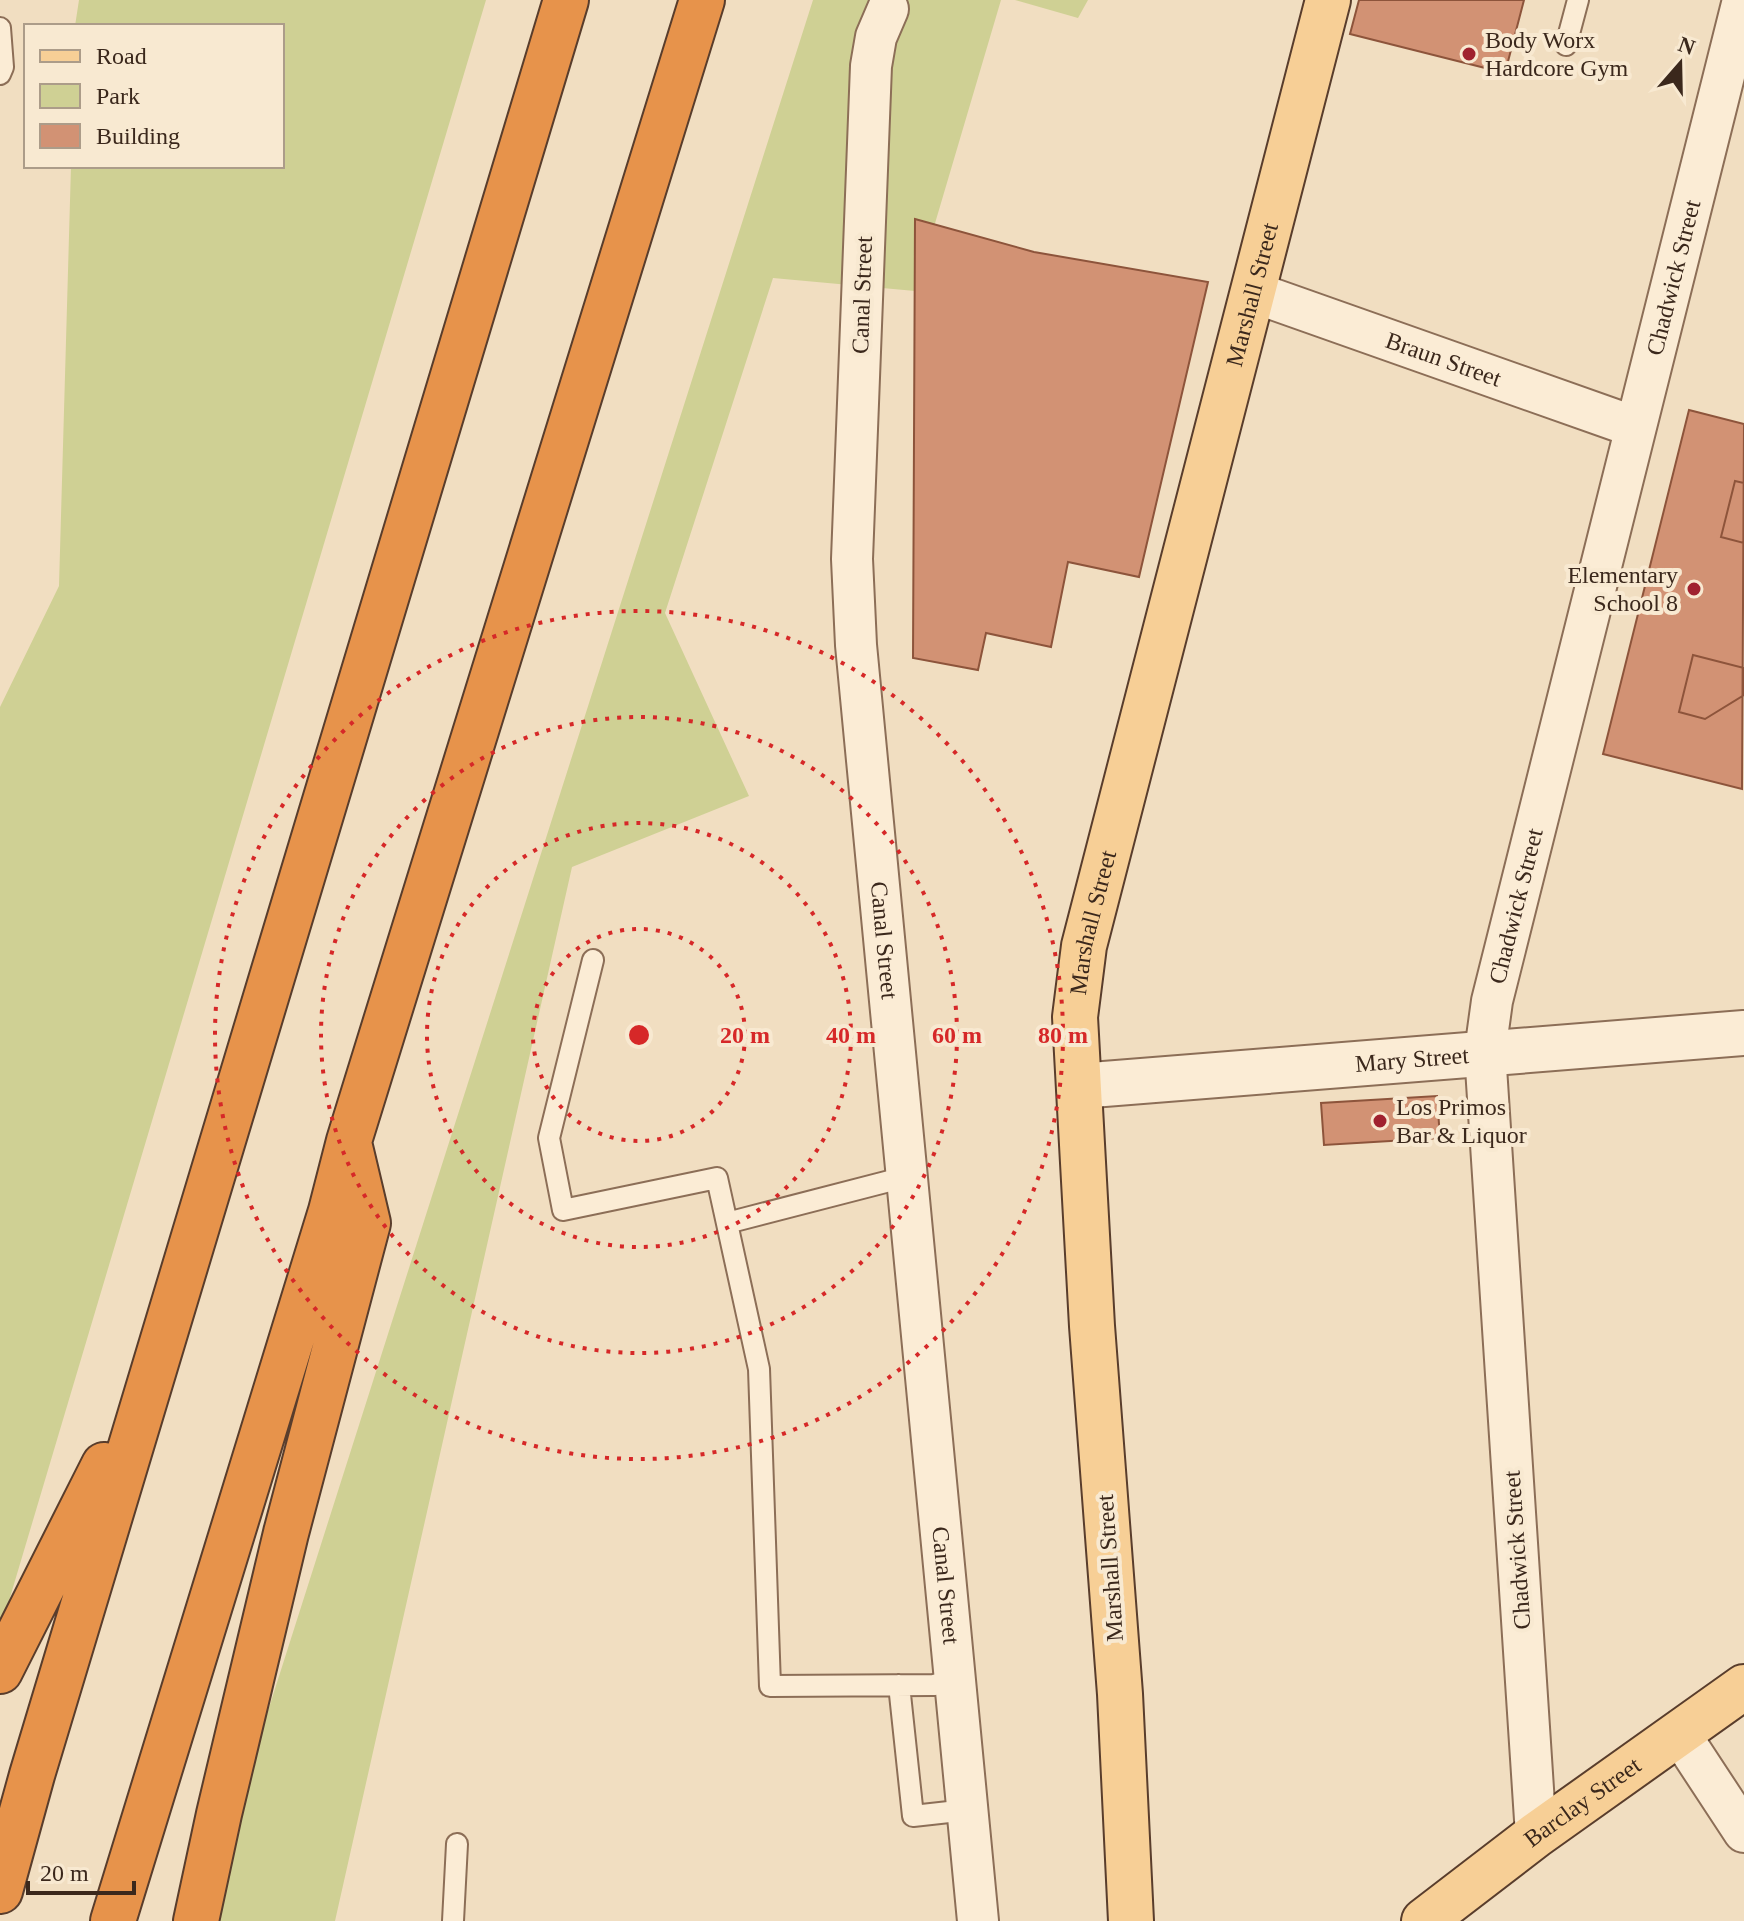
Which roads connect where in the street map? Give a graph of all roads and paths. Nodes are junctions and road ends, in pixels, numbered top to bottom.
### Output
1 (566, 0) edge
2 (702, 0) edge
3 (725, 0) edge
4 (1328, 0) edge
5 (1578, 0) edge
6 (1743, 0) edge
7 (888, 9) dead end
8 (0, 28) edge
9 (1566, 45) dead end
10 (0, 74) edge
11 (667, 112) junction
12 (1253, 292) junction
13 (1635, 427) junction
14 (593, 960) dead end
15 (1744, 1033) edge
16 (1485, 1052) junction
17 (1079, 1086) junction
18 (349, 1141) junction
19 (905, 1177) junction
20 (727, 1223) junction
21 (157, 1360) junction
22 (0, 1671) edge
23 (954, 1680) junction
24 (899, 1685) junction
25 (1744, 1687) edge
26 (1679, 1733) junction
27 (967, 1810) junction
28 (1744, 1832) edge
29 (1536, 1835) junction
30 (457, 1844) dead end
31 (0, 1891) edge
32 (113, 1921) edge
33 (196, 1921) edge
34 (453, 1921) edge
35 (978, 1921) edge
36 (1131, 1921) edge
37 (1424, 1921) edge

1 - 21 highway
2 - 11 highway
3 - 11 highway
4 - 12 main road, Marshall Street
5 - 9 lane
6 - 13 street, Chadwick Street
7 - 19 street, Canal Street
8 - 10 lane
11 - 18 highway
12 - 13 street, Braun Street
12 - 17 main road, Marshall Street
13 - 16 street, Chadwick Street
14 - 20 lane
15 - 16 street, Mary Street
16 - 17 street, Mary Street
16 - 29 street, Chadwick Street
17 - 36 main road, Marshall Street
18 - 32 highway
18 - 33 highway
19 - 20 lane
19 - 23 street, Canal Street
20 - 24 lane
21 - 22 highway
21 - 31 highway
23 - 24 lane
23 - 27 street, Canal Street
24 - 27 lane
25 - 26 main road, Barclay Street
26 - 28 street
26 - 29 main road, Barclay Street
27 - 35 street, Canal Street
29 - 37 main road, Barclay Street
30 - 34 lane

